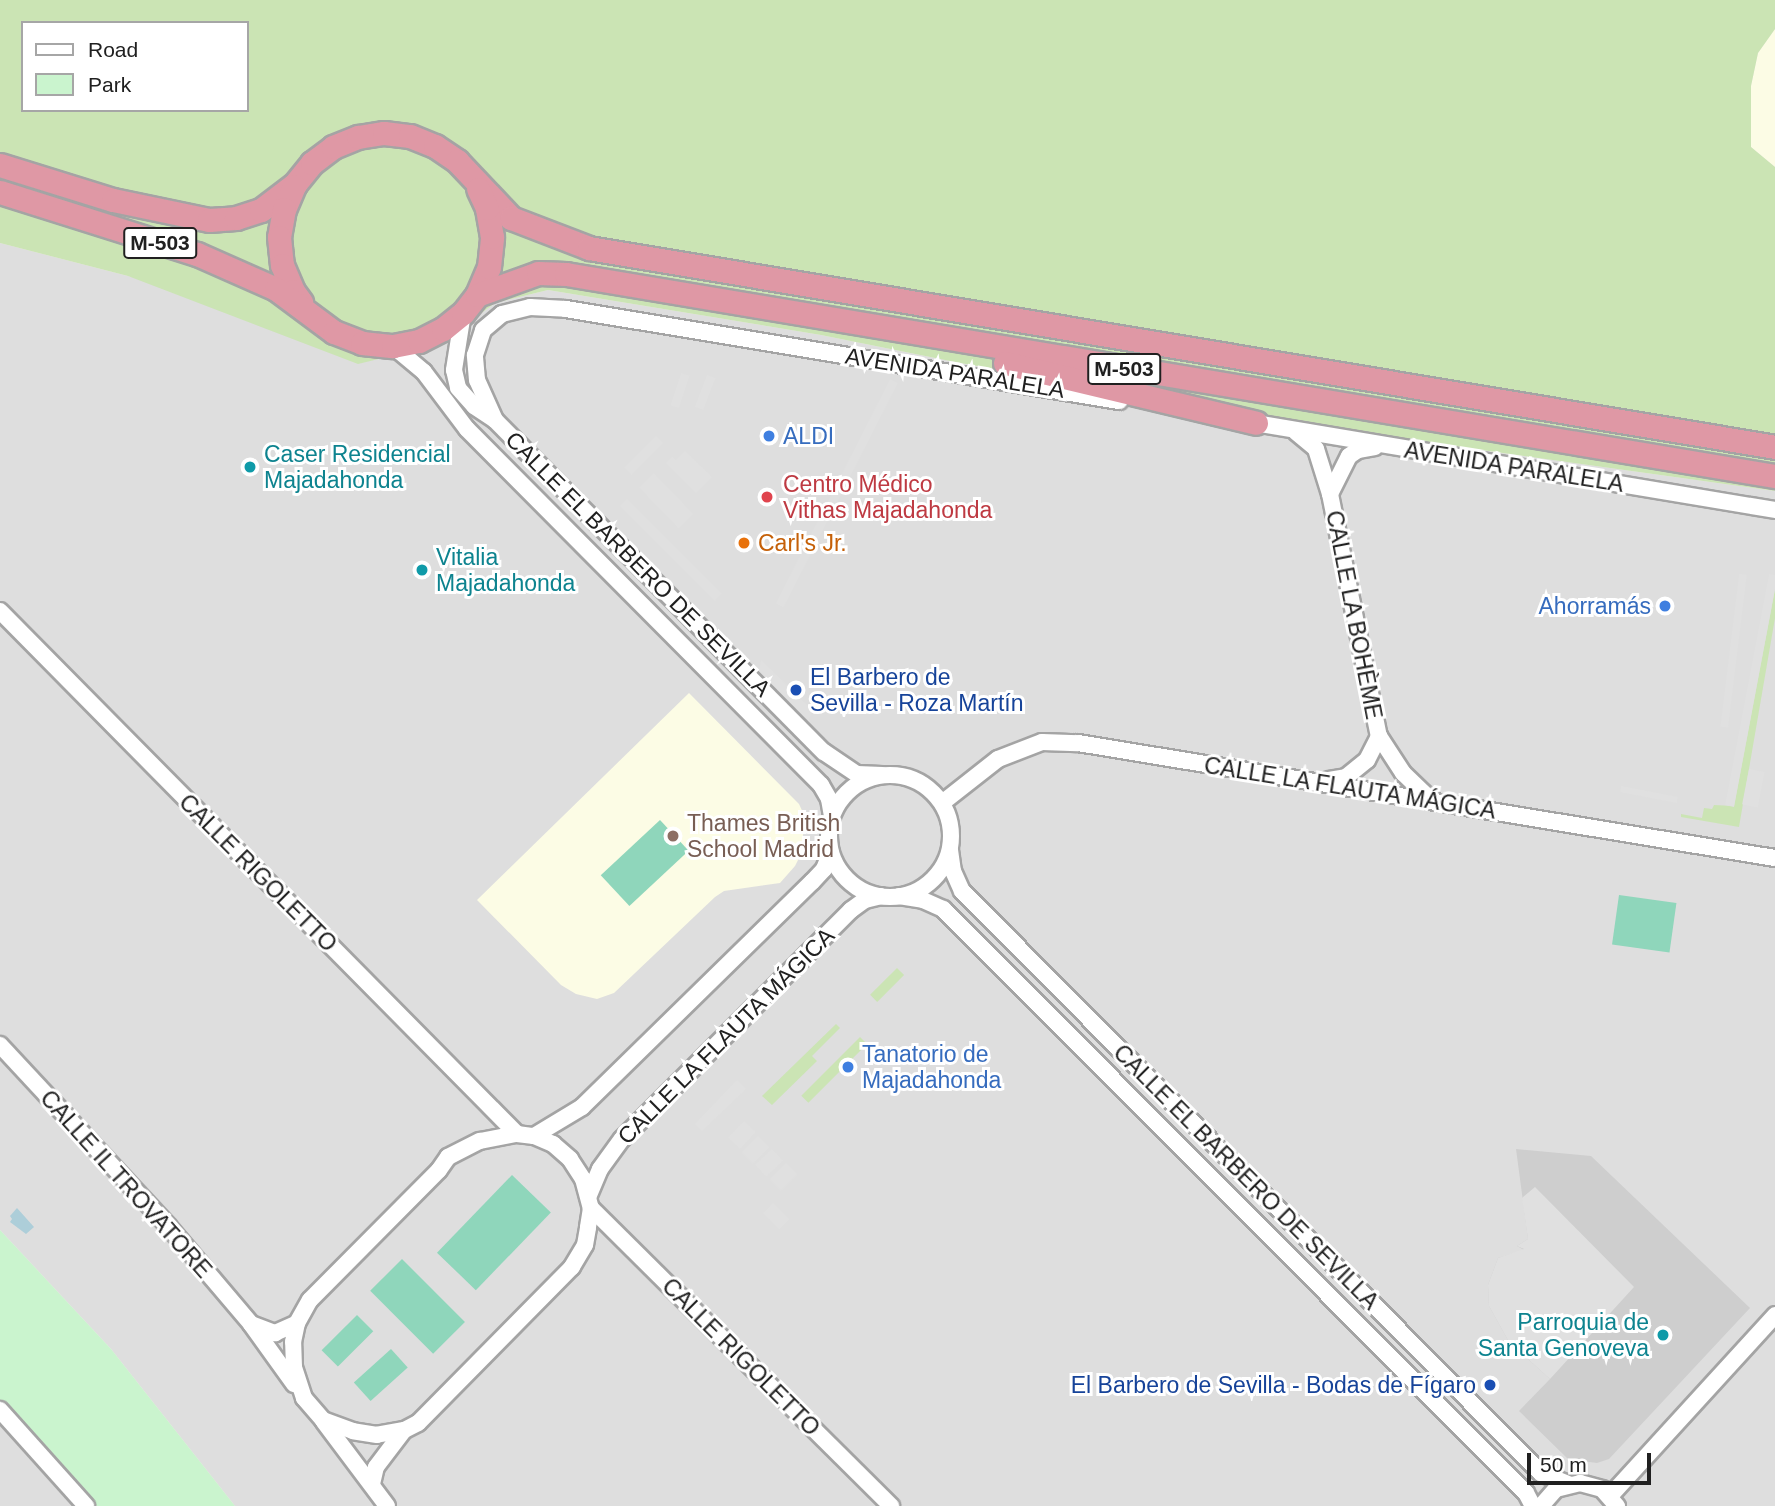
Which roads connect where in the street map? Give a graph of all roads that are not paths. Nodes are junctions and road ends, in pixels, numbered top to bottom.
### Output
1 (0, 165) edge
2 (474, 180) junction
3 (295, 184) junction
4 (0, 192) edge
5 (470, 304) junction
6 (757, 308) junction
7 (310, 314) junction
8 (393, 346) junction
9 (495, 420) junction
10 (1256, 423) junction
11 (1294, 430) junction
12 (1383, 445) junction
13 (1775, 447) edge
14 (1775, 476) edge
15 (1330, 494) junction
16 (1775, 510) edge
17 (0, 611) edge
18 (1379, 736) junction
19 (882, 775) junction
20 (1319, 782) junction
21 (1431, 800) junction
22 (942, 803) junction
23 (832, 816) junction
24 (950, 850) junction
25 (831, 852) junction
26 (1775, 858) edge
27 (881, 896) junction
28 (899, 896) junction
29 (0, 1045) edge
30 (480, 1097) junction
31 (517, 1134) junction
32 (534, 1136) junction
33 (480, 1140) junction
34 (590, 1201) junction
35 (623, 1240) junction
36 (585, 1245) junction
37 (1775, 1314) edge
38 (297, 1323) junction
39 (251, 1324) junction
40 (304, 1398) junction
41 (0, 1410) edge
42 (323, 1420) junction
43 (404, 1430) junction
44 (372, 1484) junction
45 (1569, 1484) junction
46 (1614, 1501) edge
47 (86, 1506) edge
48 (387, 1506) edge
49 (891, 1506) edge
50 (1533, 1506) edge
51 (1541, 1506) edge

1 - 3 highway, M-503
2 - 3 highway, M-503
2 - 5 highway, M-503
2 - 13 highway, M-503
3 - 7 highway, M-503
4 - 7 highway, M-503
5 - 6 highway, M-503
5 - 8 highway, M-503
5 - 9 street, CALLE EL BARBERO DE SEVILLA
6 - 10 highway, M-503
6 - 14 highway, M-503
7 - 8 highway, M-503
8 - 23 street, CALLE EL BARBERO DE SEVILLA
9 - 10 street, AVENIDA PARALELA
9 - 19 street, CALLE EL BARBERO DE SEVILLA
10 - 11 street, AVENIDA PARALELA
11 - 12 street, AVENIDA PARALELA
11 - 15 street, CALLE LA BOHÈME
12 - 15 street, CALLE LA BOHÈME
12 - 16 street, AVENIDA PARALELA
15 - 18 street, CALLE LA BOHÈME
17 - 30 street, CALLE RIGOLETTO
18 - 20 street, CALLE LA BOHÈME
18 - 21 street, CALLE LA BOHÈME
19 - 22 street
19 - 23 street
20 - 21 street, CALLE LA FLAUTA MÁGICA
20 - 22 street, CALLE LA FLAUTA MÁGICA
21 - 26 street, CALLE LA FLAUTA MÁGICA
22 - 24 street
23 - 25 street
24 - 28 street
24 - 45 street, CALLE EL BARBERO DE SEVILLA
25 - 27 street
25 - 32 street
27 - 28 street
27 - 34 street, CALLE LA FLAUTA MÁGICA
28 - 50 street, CALLE EL BARBERO DE SEVILLA
29 - 39 street, CALLE IL TROVATORE
30 - 31 street, CALLE RIGOLETTO
30 - 33 street
31 - 32 street
31 - 33 street
32 - 34 street, CALLE RIGOLETTO
33 - 38 street
34 - 35 street, CALLE RIGOLETTO
34 - 36 street, CALLE LA FLAUTA MÁGICA
35 - 36 street
35 - 49 street, CALLE RIGOLETTO
36 - 43 street
37 - 46 street
38 - 39 street
38 - 40 street
39 - 40 street, CALLE IL TROVATORE
40 - 42 street, CALLE IL TROVATORE
41 - 47 street
42 - 43 street
42 - 44 street, CALLE IL TROVATORE
43 - 44 street
44 - 48 street, CALLE IL TROVATORE
45 - 46 street, CALLE EL BARBERO DE SEVILLA
45 - 51 street

